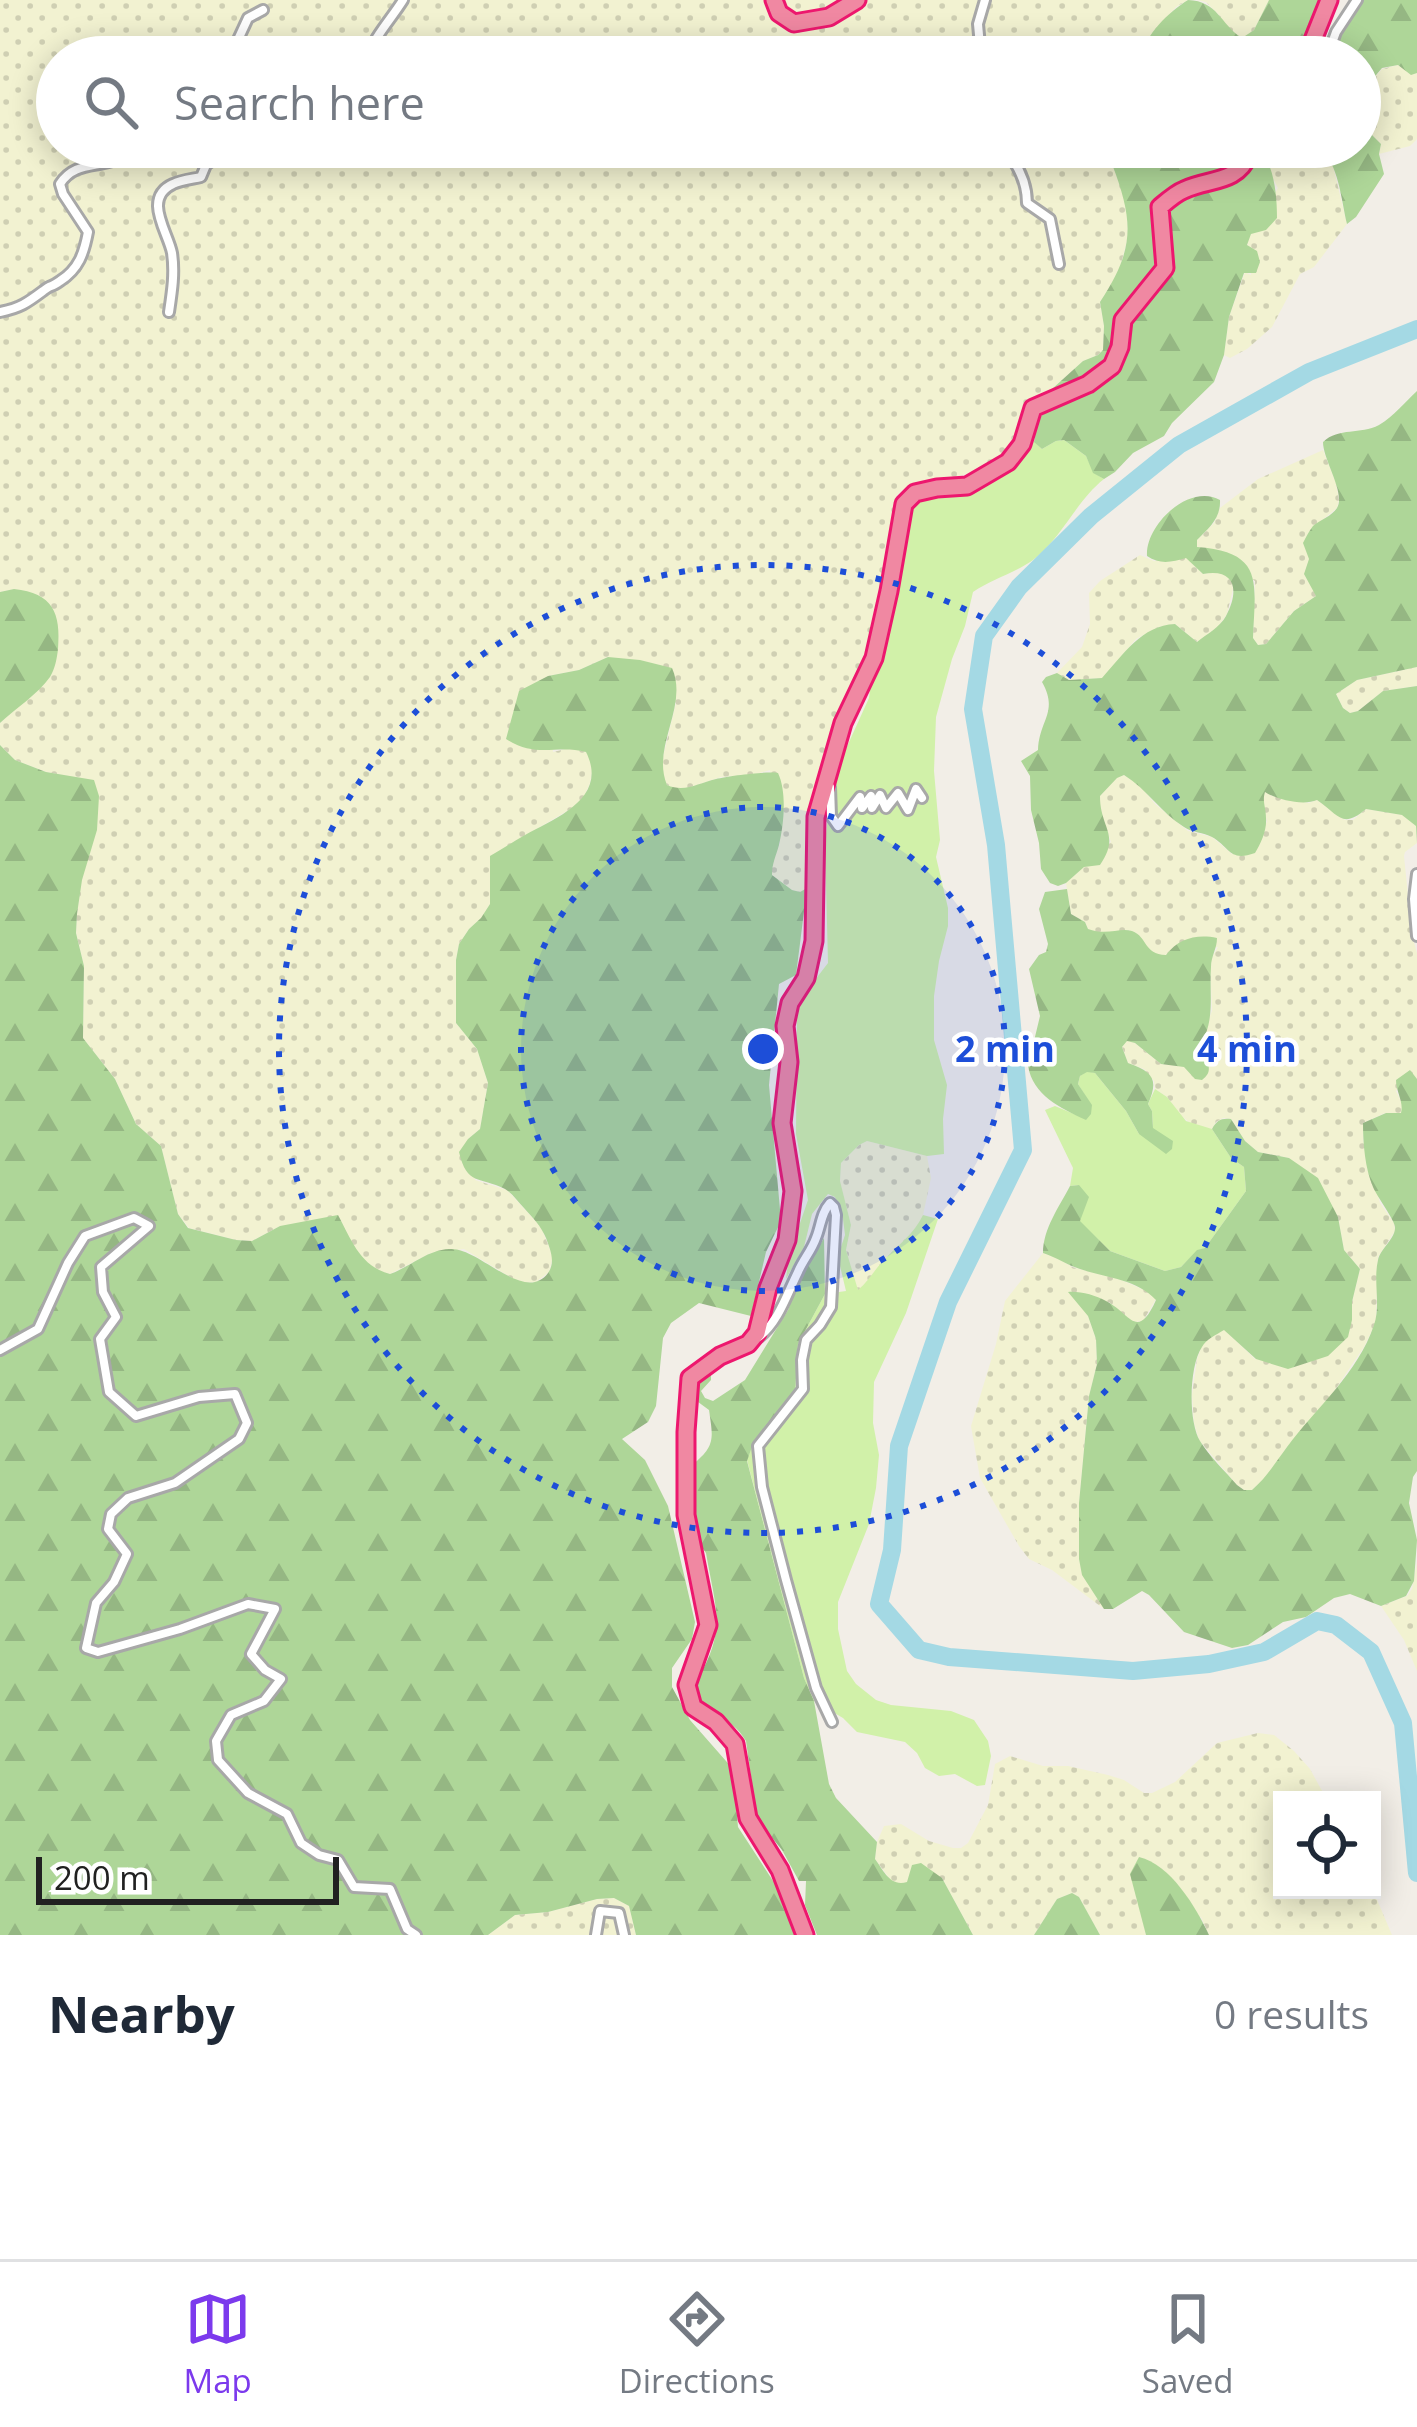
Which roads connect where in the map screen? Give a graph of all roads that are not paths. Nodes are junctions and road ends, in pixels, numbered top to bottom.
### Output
1 (403, 0) edge
2 (774, 0) edge
3 (857, 0) edge
4 (985, 0) edge
5 (1329, 0) edge
6 (1357, 0) edge
7 (263, 10) dead end
8 (240, 36) edge
9 (377, 36) edge
10 (979, 36) edge
11 (1315, 36) edge
12 (1335, 36) edge
13 (77, 168) edge
14 (205, 168) edge
15 (1019, 168) edge
16 (1242, 168) edge
17 (1059, 264) dead end
18 (0, 312) edge
19 (169, 312) dead end
20 (826, 781) junction
21 (922, 798) dead end
22 (1417, 874) edge
23 (1417, 936) edge
24 (748, 1344) junction
25 (0, 1350) edge
26 (832, 1722) dead end
27 (416, 1935) edge
28 (596, 1935) edge
29 (624, 1935) edge
30 (805, 1935) edge

1 - 9 street
2 - 3 highway
4 - 10 street
5 - 11 highway
6 - 12 street
7 - 8 street
13 - 18 street
14 - 19 street
15 - 17 street
16 - 20 highway
20 - 21 street
20 - 24 highway
22 - 23 street
24 - 26 street
24 - 30 highway
25 - 27 street
28 - 29 street

